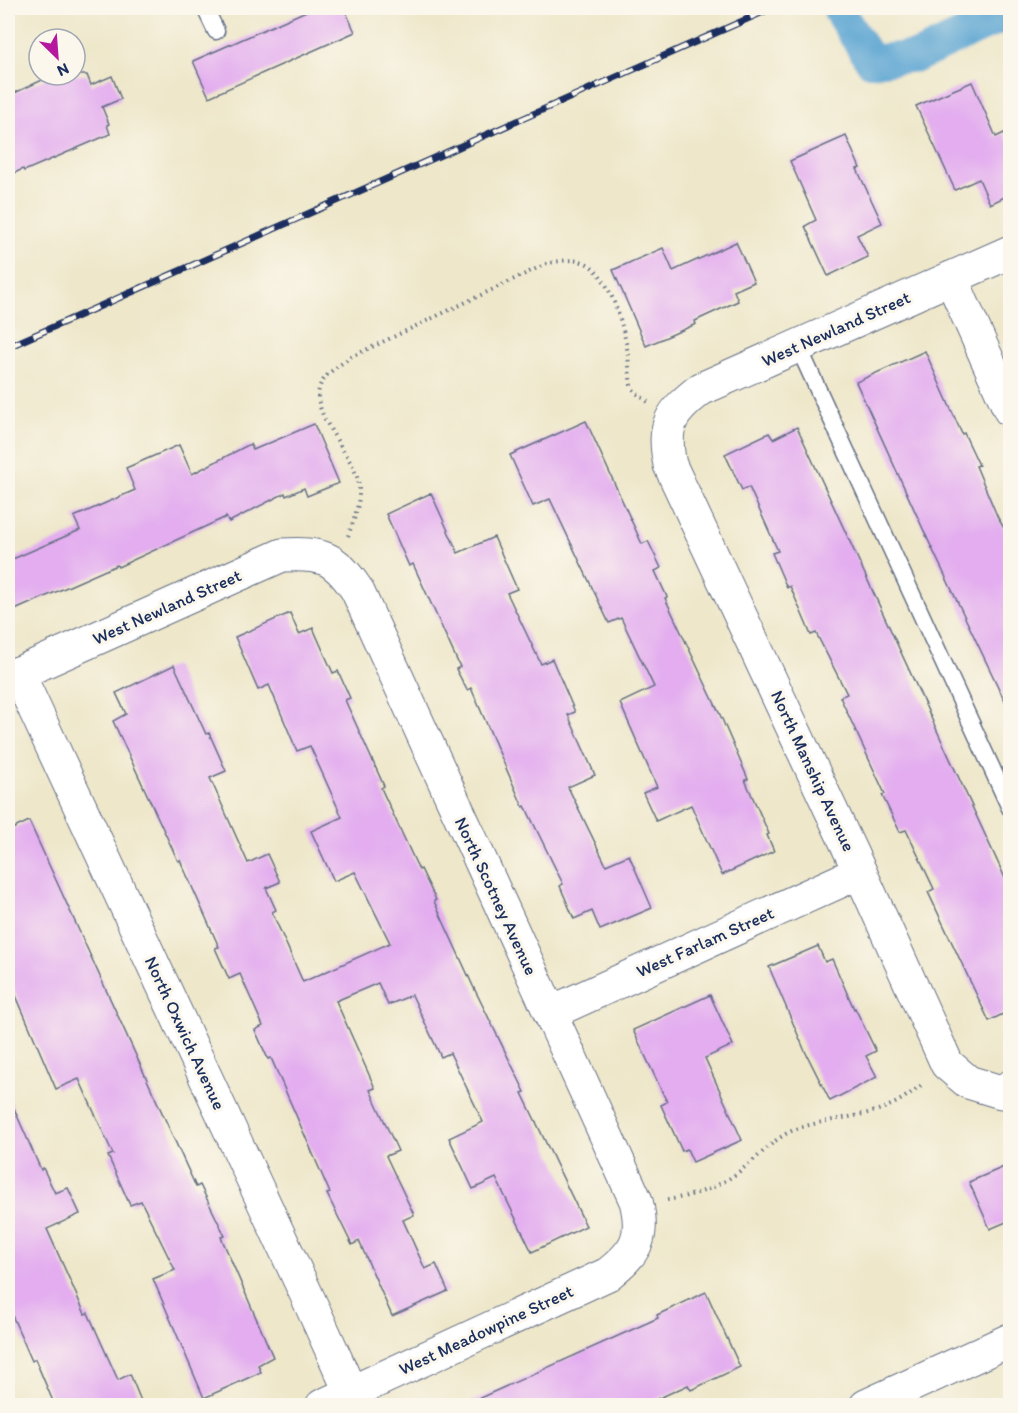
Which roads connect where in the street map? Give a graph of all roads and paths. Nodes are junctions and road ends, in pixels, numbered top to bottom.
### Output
1 (205, 8) edge
2 (216, 31) dead end
3 (1011, 252) edge
4 (951, 278) junction
5 (798, 346) junction
6 (1011, 410) edge
7 (660, 412) junction
8 (339, 550) junction
9 (13, 676) edge
10 (1011, 808) edge
11 (860, 872) junction
12 (550, 1013) junction
13 (926, 1082) dead end
14 (1006, 1090) edge
15 (666, 1200) dead end
16 (639, 1241) joint
17 (1011, 1340) edge
18 (348, 1402) edge
19 (866, 1406) edge

1 - 2 lane
3 - 4 street, West Newland Street
4 - 5 street, West Newland Street
4 - 6 street
5 - 7 street, West Newland Street
5 - 10 lane
7 - 8 path
7 - 11 street, North Manship Avenue
8 - 9 street, West Newland Street
8 - 12 street, North Scotney Avenue
9 - 18 street, North Oxwich Avenue
11 - 12 street, West Farlam Street
11 - 14 street, North Manship Avenue
12 - 16 street, North Scotney Avenue
13 - 15 path
16 - 18 street, West Meadowpine Street
17 - 19 street

